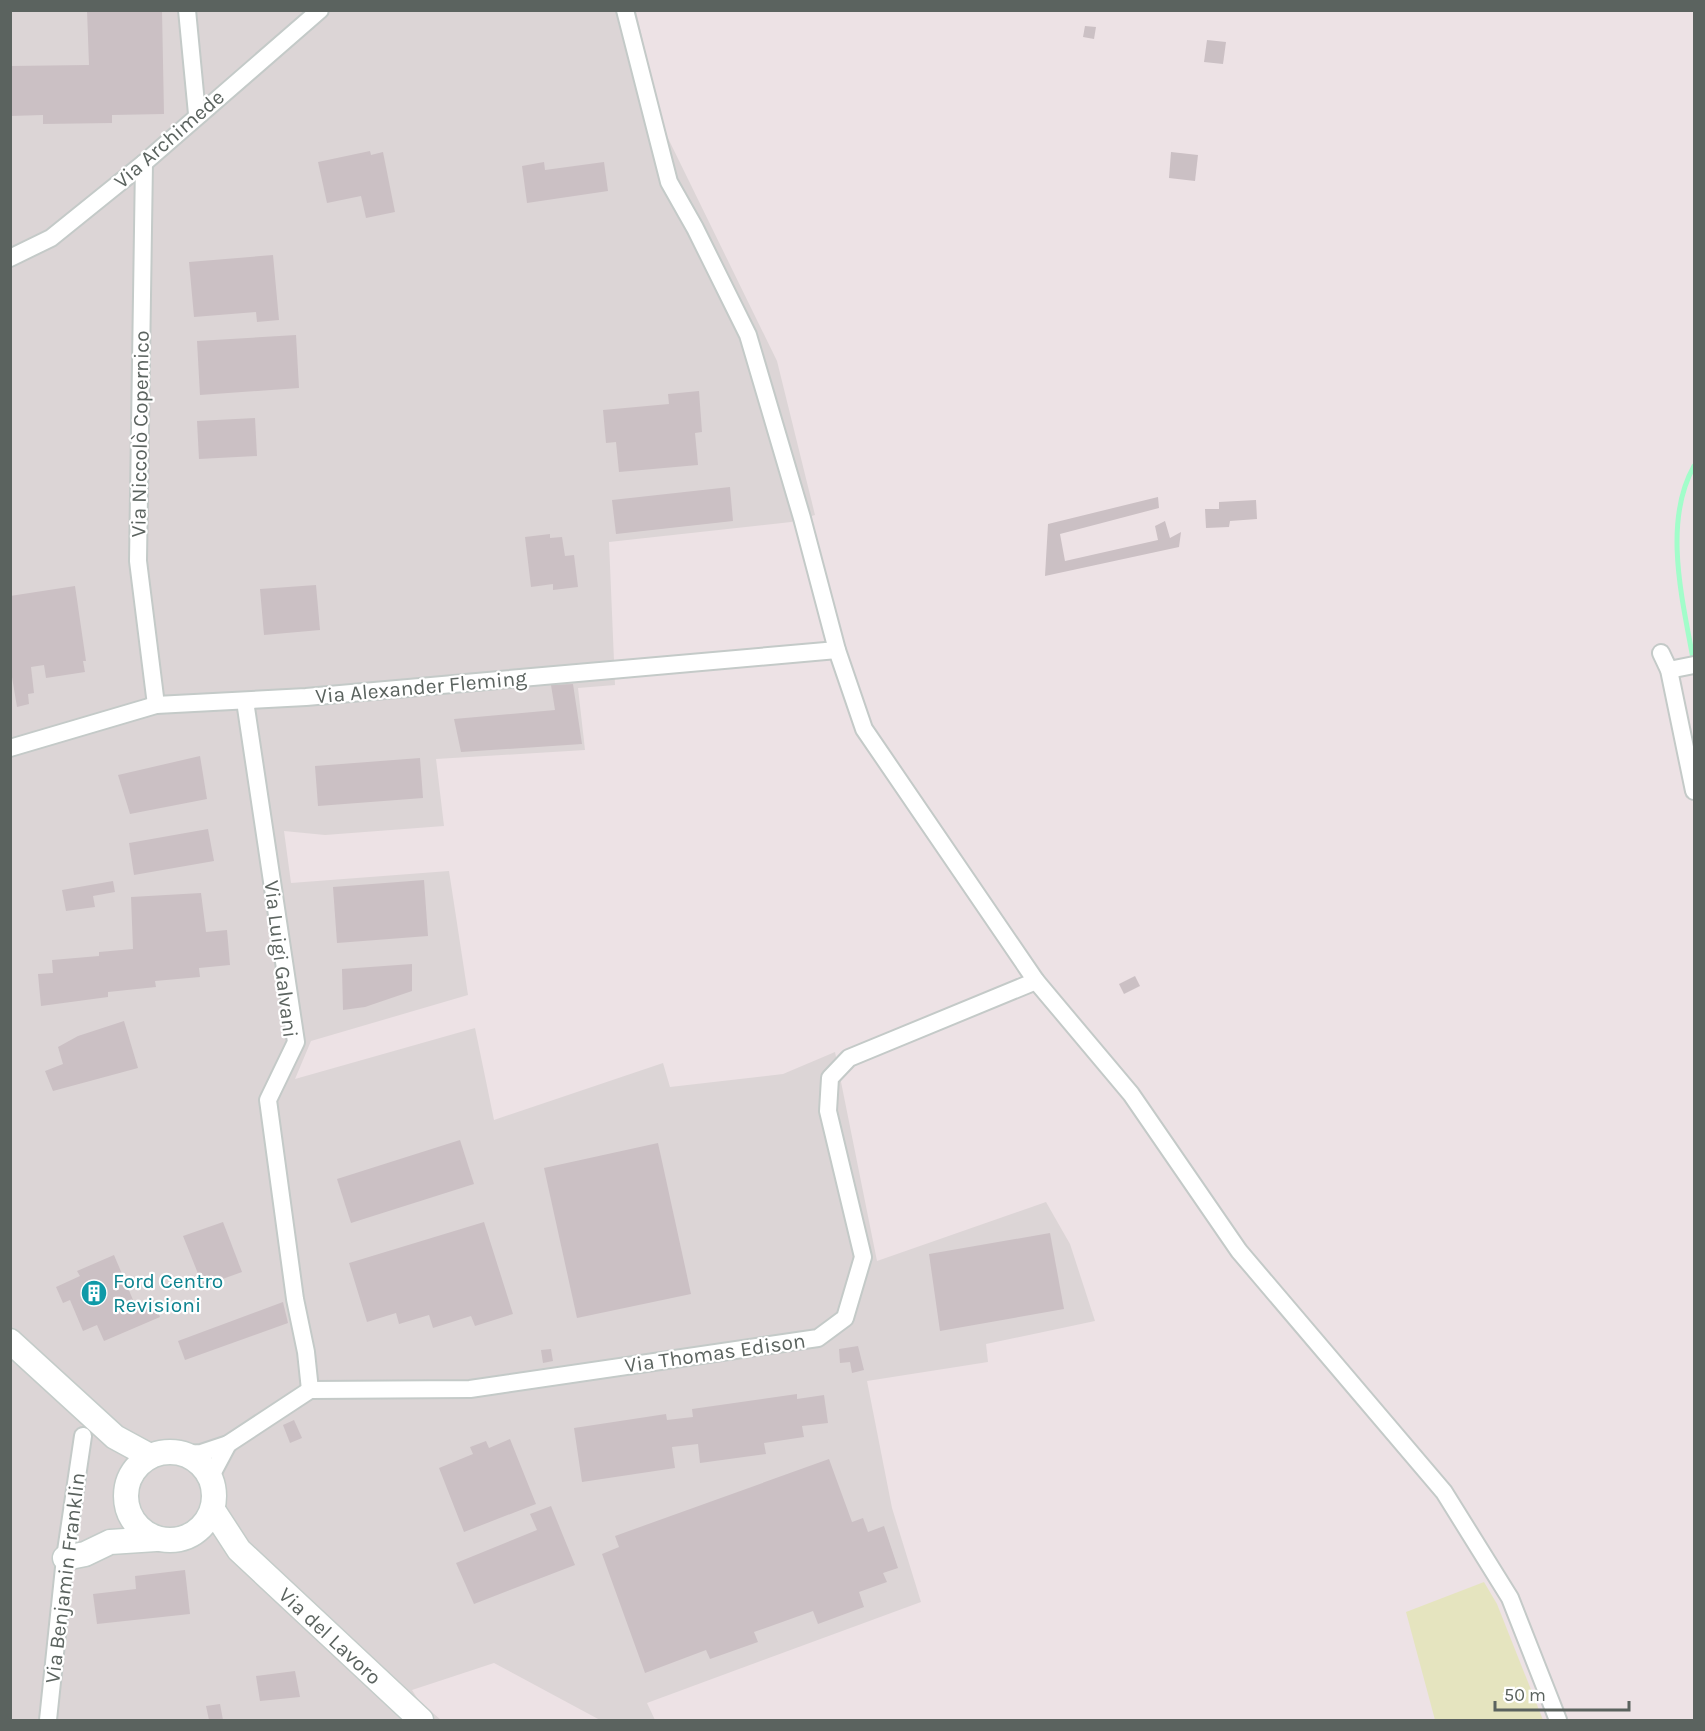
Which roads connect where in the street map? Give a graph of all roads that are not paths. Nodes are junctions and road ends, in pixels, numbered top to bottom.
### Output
1 (187, 10) edge
2 (320, 10) edge
3 (625, 10) edge
4 (197, 114) junction
5 (144, 163) junction
6 (10, 258) edge
7 (837, 650) junction
8 (1661, 653) dead end
9 (1695, 665) edge
10 (1673, 669) junction
11 (245, 701) junction
12 (156, 705) junction
13 (10, 748) edge
14 (1695, 790) edge
15 (1036, 981) junction
16 (10, 1341) edge
17 (310, 1390) junction
18 (83, 1436) dead end
19 (115, 1437) junction
20 (228, 1444) junction
21 (185, 1454) junction
22 (150, 1456) junction
23 (132, 1474) junction
24 (211, 1476) junction
25 (126, 1500) junction
26 (213, 1510) junction
27 (190, 1536) junction
28 (156, 1539) junction
29 (239, 1550) junction
30 (65, 1558) junction
31 (48, 1720) edge
32 (421, 1720) edge
33 (1558, 1720) edge

1 - 4 street
2 - 4 street, Via Archimede
3 - 7 street
4 - 5 street, Via Archimede
5 - 6 street, Via Archimede
5 - 12 street, Via Niccolò Copernico
7 - 11 street, Via Alexander Fleming
7 - 15 street
8 - 10 street
9 - 10 street
10 - 14 street
11 - 12 street, Via Alexander Fleming
11 - 17 street, Via Luigi Galvani
12 - 13 street, Via Alexander Fleming
15 - 17 street, Via Thomas Edison
15 - 33 street
16 - 19 main road
17 - 20 street
18 - 30 street, Via Benjamin Franklin
19 - 22 main road
19 - 23 main road
20 - 21 street
20 - 24 street
21 - 22 main road
21 - 24 main road
22 - 23 main road
23 - 25 main road
24 - 26 main road
25 - 28 main road
25 - 30 main road
26 - 27 main road
26 - 29 main road
27 - 28 main road
27 - 29 main road
28 - 30 main road
29 - 32 main road, Via del Lavoro
30 - 31 street, Via Benjamin Franklin

